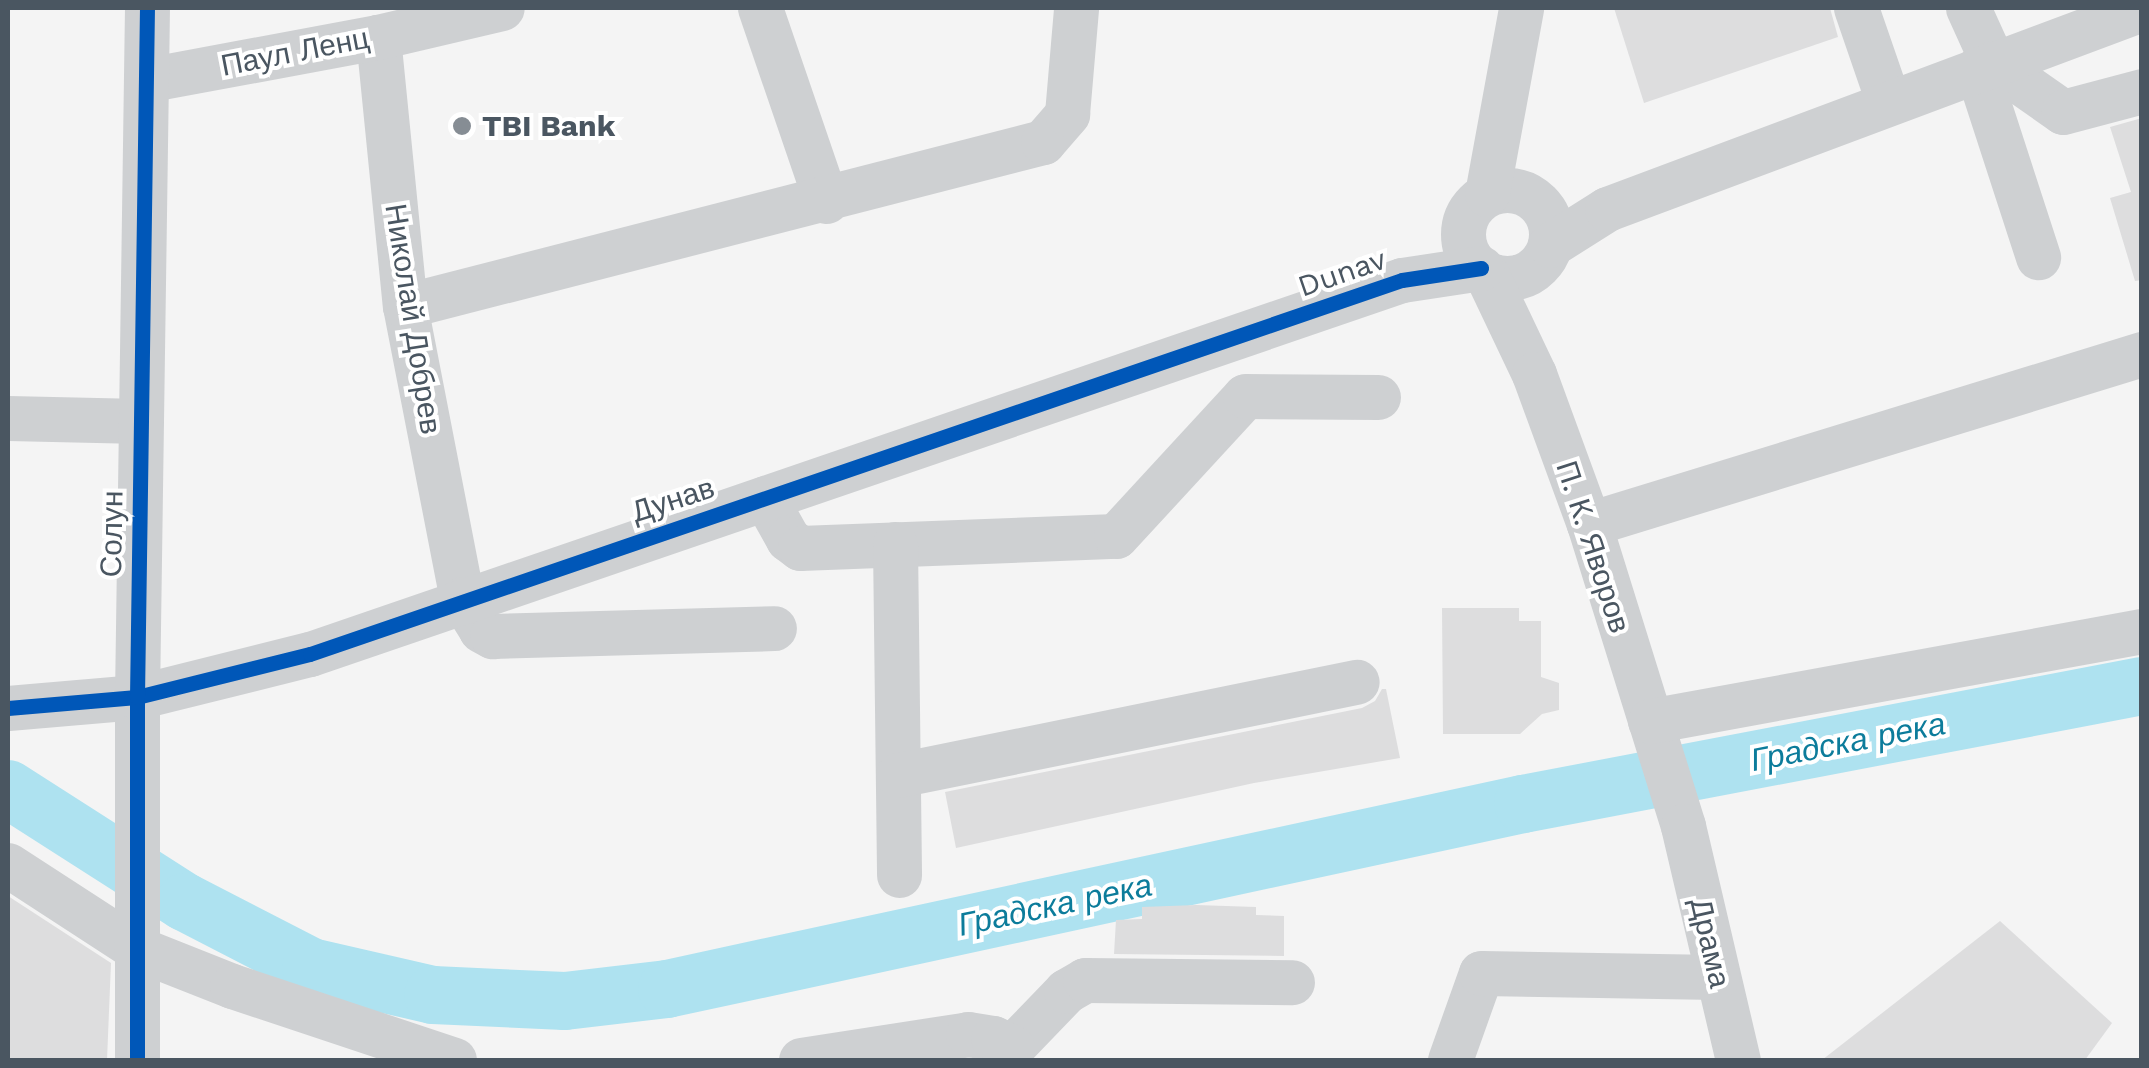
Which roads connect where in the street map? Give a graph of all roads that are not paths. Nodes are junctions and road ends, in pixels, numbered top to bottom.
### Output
1 (147, 8) edge
2 (502, 8) edge
3 (760, 8) edge
4 (1076, 8) edge
5 (1521, 8) edge
6 (1856, 8) edge
7 (1968, 8) edge
8 (2142, 9) edge
9 (378, 37) junction
10 (1985, 66) junction
11 (146, 80) junction
12 (2142, 91) edge
13 (1888, 101) junction
14 (826, 201) junction
15 (1508, 237) junction
16 (2038, 257) dead end
17 (405, 306) junction
18 (1224, 343) junction
19 (2142, 354) edge
20 (1245, 396) junction
21 (1378, 398) dead end
22 (8, 418) edge
23 (141, 421) junction
24 (765, 498) junction
25 (1588, 524) junction
26 (895, 544) junction
27 (462, 599) junction
28 (774, 628) dead end
29 (2142, 631) edge
30 (1357, 682) dead end
31 (136, 697) junction
32 (8, 708) edge
33 (1650, 721) junction
34 (898, 774) junction
35 (1683, 826) joint
36 (8, 865) edge
37 (899, 875) dead end
38 (136, 948) junction
39 (1718, 977) junction
40 (1292, 982) dead end
41 (1012, 1054) edge
42 (137, 1060) edge
43 (454, 1060) edge
44 (802, 1060) edge
45 (1450, 1060) edge
46 (1738, 1060) edge

1 - 11 street, Солун
2 - 9 street, Паул Ленц
3 - 14 street
4 - 14 street
5 - 15 street, П. К. Яворов
6 - 13 street
7 - 10 street
8 - 10 street, Dunav
9 - 11 street, Паул Ленц
9 - 17 street, Николай Добрев
10 - 12 street
10 - 13 street, Dunav
10 - 16 street
11 - 23 street, Солун
13 - 15 street, Dunav
14 - 17 street
15 - 18 street, Dunav
15 - 25 street, П. К. Яворов
17 - 27 street, Николай Добрев
18 - 20 street
18 - 24 street, Дунав
19 - 25 street
20 - 21 street
20 - 26 street
22 - 23 street
23 - 31 street, Солун
24 - 26 street
24 - 27 street, Дунав
25 - 33 street, П. К. Яворов
26 - 34 street
27 - 28 street
27 - 31 street, Дунав
29 - 33 street
30 - 34 street
31 - 32 street, Дунав
31 - 38 street, Солун
33 - 35 street, П. К. Яворов
34 - 37 street
35 - 39 street, Драма
36 - 38 street
38 - 42 street, Солун
38 - 43 street
39 - 45 street
39 - 46 street, Драма
40 - 41 street
41 - 44 street

